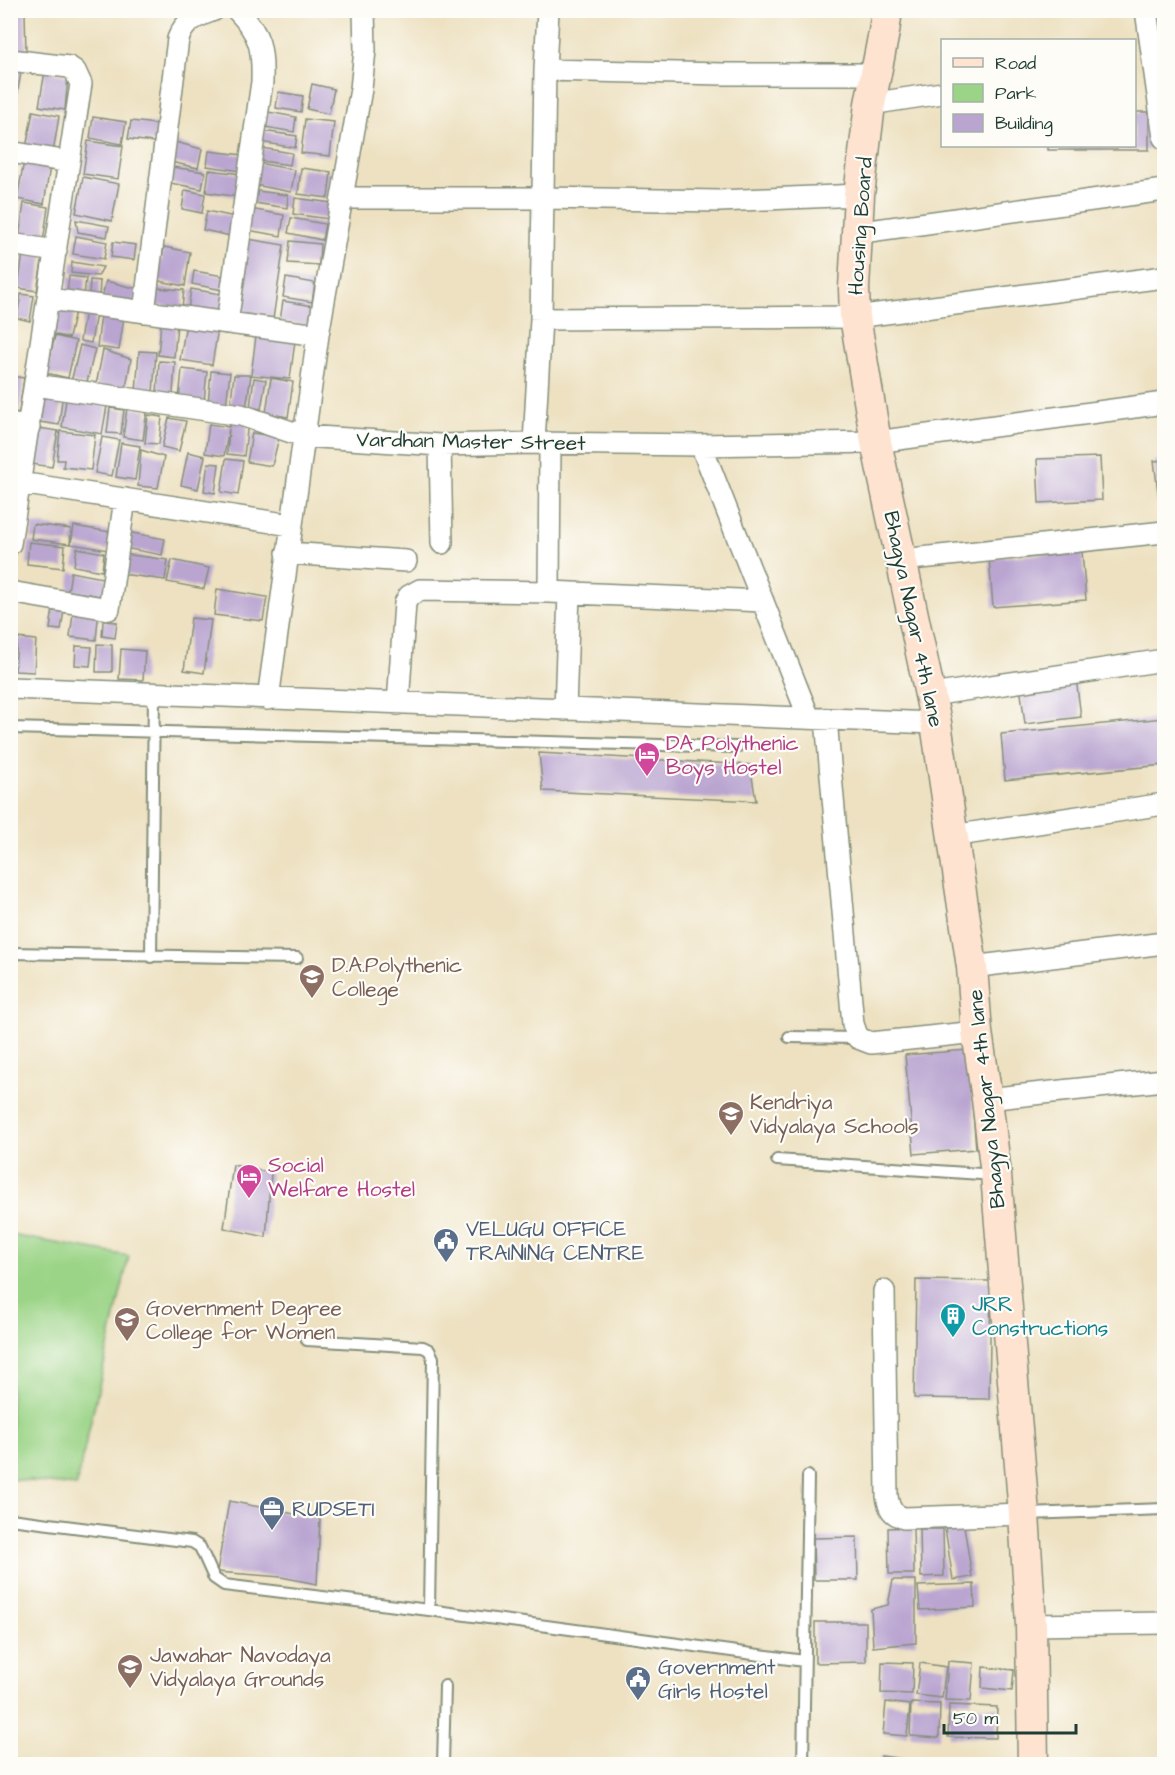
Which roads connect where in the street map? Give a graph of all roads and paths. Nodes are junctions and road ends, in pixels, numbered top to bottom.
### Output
1 (214, 10) edge
2 (237, 10) edge
3 (364, 10) edge
4 (548, 10) edge
5 (1146, 10) edge
6 (888, 11) edge
7 (10, 60) edge
8 (1144, 62) edge
9 (545, 70) junction
10 (876, 75) junction
11 (941, 93) edge
12 (870, 104) junction
13 (1164, 138) edge
14 (10, 152) edge
15 (69, 162) junction
16 (1164, 190) edge
17 (859, 195) junction
18 (344, 198) junction
19 (544, 198) junction
20 (855, 232) junction
21 (10, 244) edge
22 (56, 251) junction
23 (1164, 277) edge
24 (49, 299) junction
25 (144, 312) junction
26 (855, 317) junction
27 (541, 319) junction
28 (227, 323) junction
29 (318, 335) junction
30 (35, 385) junction
31 (1164, 403) edge
32 (20, 425) edge
33 (303, 436) junction
34 (876, 441) junction
35 (542, 443) junction
36 (441, 445) junction
37 (701, 445) junction
38 (20, 483) junction
39 (124, 499) junction
40 (291, 525) junction
41 (1164, 532) edge
42 (442, 543) dead end
43 (10, 544) edge
44 (287, 553) junction
45 (902, 560) junction
46 (406, 561) dead end
47 (10, 592) edge
48 (559, 592) junction
49 (763, 601) junction
50 (1164, 660) edge
51 (10, 688) edge
52 (154, 694) junction
53 (268, 699) junction
54 (398, 704) junction
55 (934, 709) junction
56 (565, 710) junction
57 (818, 719) junction
58 (10, 728) edge
59 (155, 733) junction
60 (737, 747) dead end
61 (1164, 804) edge
62 (952, 836) junction
63 (1164, 943) edge
64 (10, 953) edge
65 (151, 957) junction
66 (297, 958) dead end
67 (972, 967) junction
68 (977, 1032) junction
69 (789, 1036) dead end
70 (858, 1038) junction
71 (1164, 1080) edge
72 (987, 1099) junction
73 (777, 1160) dead end
74 (996, 1175) junction
75 (884, 1291) dead end
76 (308, 1340) dead end
77 (808, 1476) dead end
78 (1164, 1509) edge
79 (1024, 1514) junction
80 (10, 1519) edge
81 (429, 1610) junction
82 (1164, 1623) edge
83 (1031, 1625) junction
84 (804, 1661) junction
85 (445, 1686) dead end
86 (443, 1764) edge
87 (803, 1764) edge
88 (1033, 1764) edge

1 - 25 street
2 - 28 street
3 - 18 street
4 - 9 street
5 - 8 street
6 - 10 main road, Housing Board
7 - 15 street
8 - 13 street
9 - 10 street
9 - 19 street
10 - 12 main road, Housing Board
11 - 12 street
12 - 17 main road, Housing Board
14 - 15 street
15 - 22 street
16 - 20 street
17 - 19 street
17 - 20 main road, Housing Board
18 - 19 street
18 - 29 street
19 - 27 street
20 - 26 main road, Housing Board
21 - 22 street
22 - 24 street
23 - 26 street
24 - 25 street
24 - 30 street
25 - 28 street
26 - 27 street
26 - 34 main road, Housing Board
27 - 35 street
28 - 29 street
29 - 33 street
30 - 32 street
30 - 33 street, Vardhan Master Street
31 - 34 street, Vardhan Master Street
32 - 38 street
33 - 36 street, Vardhan Master Street
33 - 40 street
34 - 37 street, Vardhan Master Street
34 - 45 main road, Bhagya Nagar 4th lane
35 - 36 street, Vardhan Master Street
35 - 37 street, Vardhan Master Street
35 - 48 street
36 - 42 street
37 - 49 street
38 - 39 street
38 - 43 street
39 - 40 street
39 - 47 street
40 - 44 street
41 - 45 street
44 - 46 street
44 - 53 street
45 - 55 main road, Bhagya Nagar 4th lane
48 - 49 street
48 - 54 street
48 - 56 street
49 - 57 street
50 - 55 street
51 - 52 street
52 - 53 street
52 - 59 lane
53 - 54 street
54 - 56 street
55 - 57 street
55 - 62 main road, Bhagya Nagar 4th lane
56 - 57 street
57 - 70 street
58 - 59 lane
59 - 60 lane
59 - 65 lane
61 - 62 street
62 - 67 main road, Bhagya Nagar 4th lane
63 - 67 street
64 - 65 lane
65 - 66 lane
67 - 68 main road, Bhagya Nagar 4th lane
68 - 70 street
68 - 72 main road, Bhagya Nagar 4th lane
69 - 70 lane
71 - 72 street
72 - 74 main road, Bhagya Nagar 4th lane
73 - 74 lane
74 - 79 main road, Bhagya Nagar 4th lane
75 - 79 street
76 - 81 lane
77 - 84 lane
78 - 79 lane
79 - 83 main road, Bhagya Nagar 4th lane
80 - 81 lane
81 - 84 lane
82 - 83 street
83 - 88 main road, Bhagya Nagar 4th lane
84 - 87 lane
85 - 86 lane

